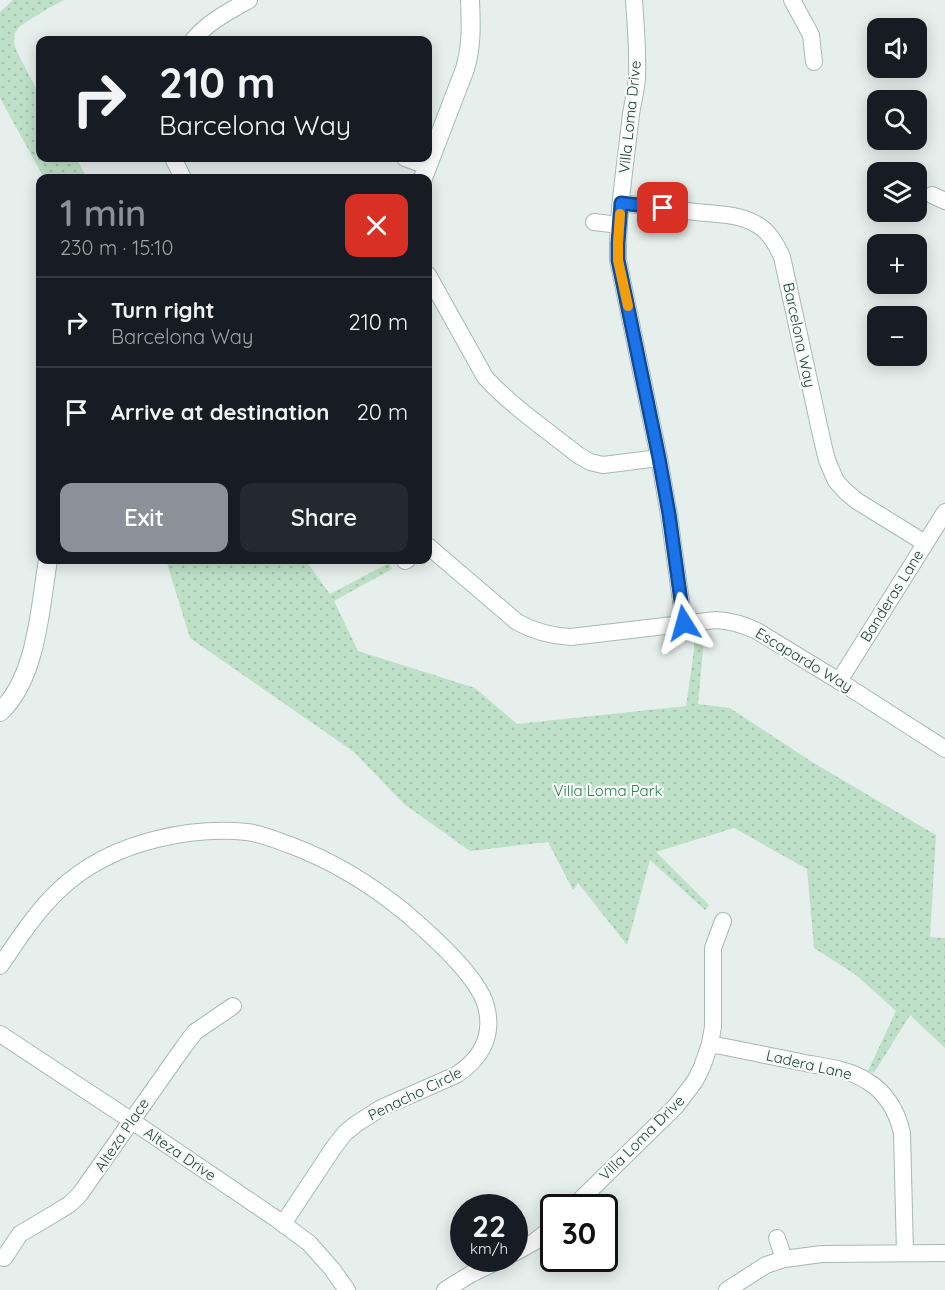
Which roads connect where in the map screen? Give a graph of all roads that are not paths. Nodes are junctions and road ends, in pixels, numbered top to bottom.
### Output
1 (249, 0) edge
2 (470, 0) edge
3 (634, 0) edge
4 (792, 0) edge
5 (196, 36) edge
6 (814, 62) dead end
7 (432, 154) edge
8 (411, 162) edge
9 (425, 172) edge
10 (621, 203) junction
11 (594, 222) dead end
12 (619, 225) junction
13 (432, 282) edge
14 (659, 458) junction
15 (945, 512) edge
16 (925, 543) junction
17 (432, 549) edge
18 (47, 564) edge
19 (684, 623) junction
20 (839, 681) junction
21 (0, 712) edge
22 (945, 749) edge
23 (723, 921) dead end
24 (0, 966) edge
25 (232, 1006) dead end
26 (0, 1034) edge
27 (710, 1044) junction
28 (132, 1121) junction
29 (586, 1194) edge
30 (283, 1224) junction
31 (777, 1238) dead end
32 (904, 1253) junction
33 (945, 1253) edge
34 (4, 1257) dead end
35 (784, 1259) junction
36 (475, 1272) edge
37 (346, 1290) edge
38 (445, 1290) edge
39 (727, 1290) edge

1 - 5 street
2 - 7 street
3 - 10 street, Villa Loma Drive
4 - 6 street
8 - 9 street
10 - 12 street, Villa Loma Drive
10 - 16 street, Barcelona Way
11 - 12 street
12 - 14 street, Villa Loma Drive
13 - 14 street
14 - 19 street, Villa Loma Drive
15 - 16 street, Banderas Lane
16 - 20 street, Banderas Lane
17 - 19 street, Escapardo Way
18 - 21 street
19 - 20 street, Escapardo Way
20 - 22 street, Escapardo Way
23 - 27 street, Villa Loma Drive
24 - 30 street, Penacho Circle
25 - 28 street, Alteza Place
26 - 28 street, Alteza Drive
27 - 29 street, Villa Loma Drive
27 - 32 street, Ladera Lane
28 - 30 street, Alteza Drive
28 - 34 street, Alteza Place
30 - 37 street, Alteza Drive
31 - 35 street
32 - 33 street
32 - 35 street
35 - 39 street
36 - 38 street

